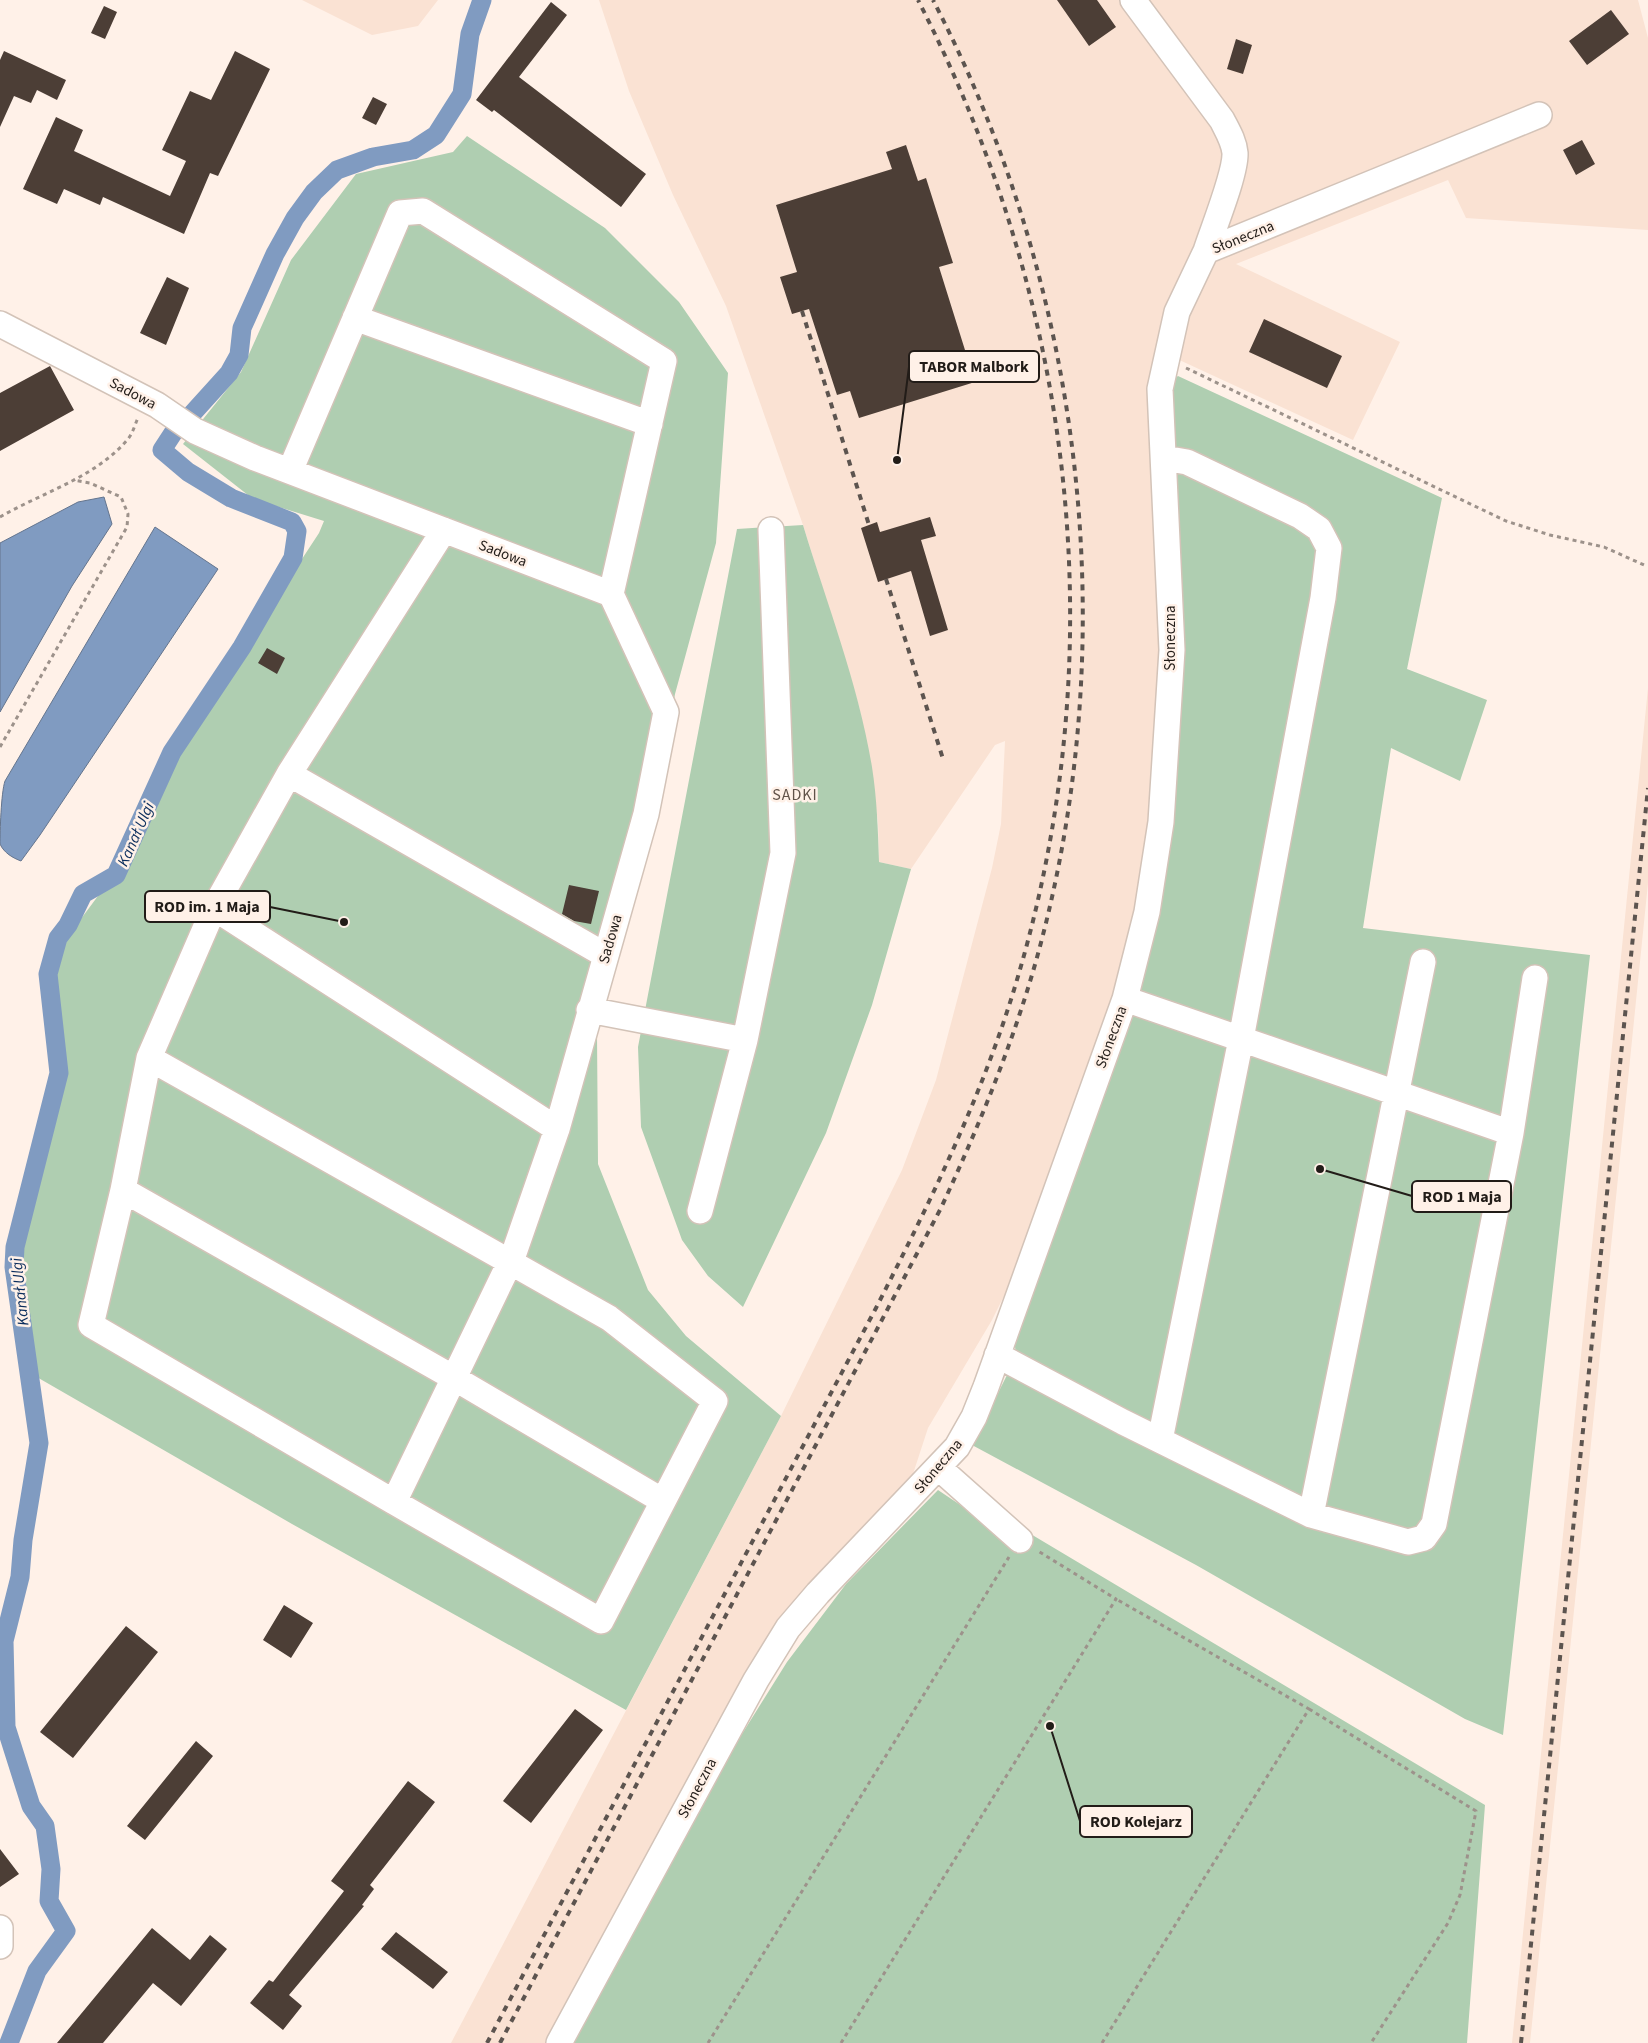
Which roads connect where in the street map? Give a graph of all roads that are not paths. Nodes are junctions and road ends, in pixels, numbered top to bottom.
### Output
1 (1133, 0) edge
2 (1539, 115) dead end
3 (1206, 251) junction
4 (355, 318) junction
5 (0, 324) edge
6 (650, 424) junction
7 (1164, 458) junction
8 (290, 471) junction
9 (444, 530) junction
10 (771, 530) dead end
11 (611, 594) junction
12 (289, 774) junction
13 (214, 908) junction
14 (605, 955) junction
15 (1423, 962) dead end
16 (1535, 978) dead end
17 (1125, 1000) junction
18 (589, 1010) junction
19 (1242, 1039) junction
20 (745, 1040) junction
21 (149, 1058) junction
22 (1395, 1092) junction
23 (556, 1129) junction
24 (1511, 1133) junction
25 (123, 1190) junction
26 (700, 1211) dead end
27 (510, 1262) junction
28 (997, 1355) junction
29 (454, 1378) junction
30 (1160, 1440) junction
31 (939, 1468) junction
32 (663, 1501) junction
33 (394, 1502) junction
34 (1312, 1515) junction
35 (1020, 1540) road end
36 (0, 1928) edge
37 (0, 1946) edge
38 (559, 2043) edge

1 - 3 street
2 - 3 street, Słoneczna
3 - 7 street, Słoneczna
4 - 6 street
4 - 6 street
4 - 8 street
5 - 8 street, Sadowa
6 - 11 street
7 - 17 street, Słoneczna
7 - 19 street
8 - 9 street, Sadowa
9 - 11 street, Sadowa
9 - 12 street
10 - 20 street
11 - 14 street, Sadowa
12 - 13 street
12 - 14 street
13 - 21 street
13 - 23 street
14 - 18 street, Sadowa
15 - 22 street
16 - 24 street
17 - 19 street
17 - 28 street, Słoneczna
18 - 20 street
18 - 23 street, Sadowa
19 - 22 street
19 - 30 street
20 - 26 street
21 - 25 street
21 - 27 street
22 - 24 street
22 - 34 street
23 - 27 street, Sadowa
24 - 34 street
25 - 29 street
25 - 33 street
27 - 29 street, Sadowa
27 - 32 street
28 - 30 street
28 - 31 street, Słoneczna
29 - 32 street
29 - 33 street, Sadowa
30 - 34 street
31 - 35 street
31 - 38 street, Słoneczna
32 - 33 street
36 - 37 street

